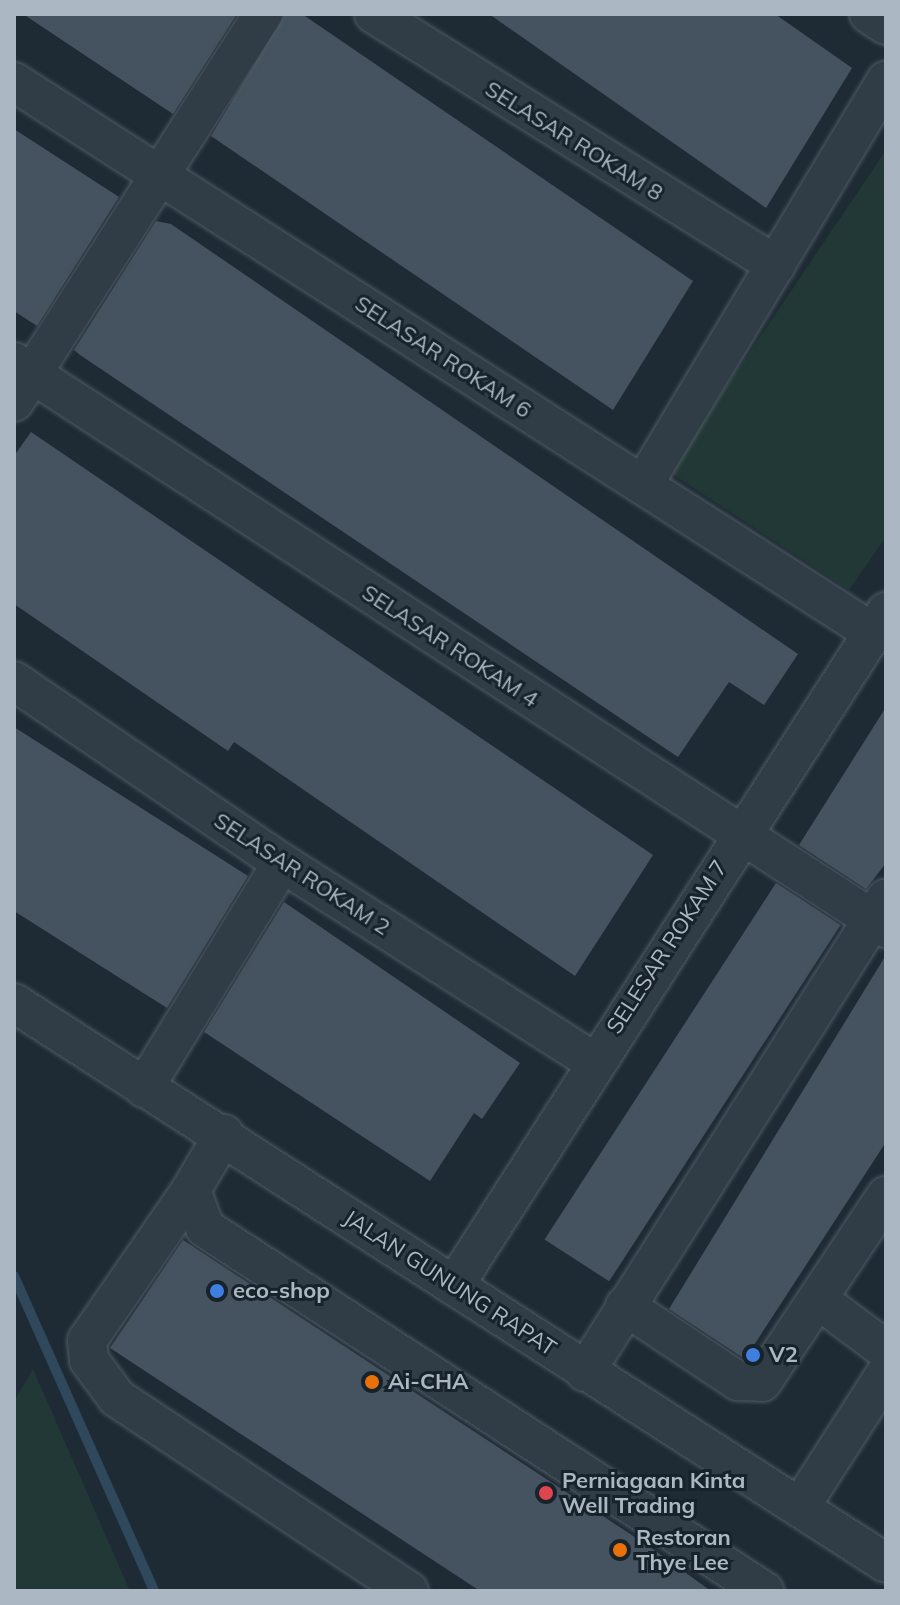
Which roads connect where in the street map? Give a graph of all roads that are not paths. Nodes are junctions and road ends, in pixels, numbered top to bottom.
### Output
1 (263, 14) edge
2 (374, 14) edge
3 (869, 14) edge
4 (886, 25) edge
5 (886, 80) edge
6 (14, 82) edge
7 (160, 177) junction
8 (776, 265) junction
9 (20, 379) edge
10 (643, 485) junction
11 (879, 622) edge
12 (14, 681) edge
13 (739, 834) junction
14 (282, 863) junction
15 (881, 915) edge
16 (14, 1003) edge
17 (593, 1061) junction
18 (144, 1088) junction
19 (224, 1134) junction
20 (191, 1190) junction
21 (886, 1196) edge
22 (454, 1286) junction
23 (819, 1300) junction
24 (625, 1306) junction
25 (886, 1350) edge
26 (585, 1372) junction
27 (886, 1373) edge
28 (800, 1507) junction
29 (886, 1563) edge
30 (409, 1591) edge
31 (764, 1591) edge

1 - 7 street
2 - 8 street, SELASAR ROKAM 8
3 - 4 street
5 - 8 street
6 - 7 street, SELASAR ROKAM 6
7 - 9 street
7 - 10 street, SELASAR ROKAM 6
8 - 10 street
9 - 13 street, SELASAR ROKAM 4
10 - 11 street, SELASAR ROKAM 6
11 - 13 street, SELESAR ROKAM 7
12 - 14 street, SELASAR ROKAM 2
13 - 15 street, SELASAR ROKAM 4
13 - 17 street, SELESAR ROKAM 7
14 - 17 street, SELASAR ROKAM 2
14 - 18 street
15 - 24 street
16 - 18 street, JALAN GUNUNG RAPAT
17 - 22 street, SELESAR ROKAM 7
18 - 19 street, JALAN GUNUNG RAPAT
19 - 20 street
19 - 22 street, JALAN GUNUNG RAPAT
20 - 30 street
20 - 31 street
21 - 23 street
22 - 26 street, JALAN GUNUNG RAPAT
23 - 24 street
23 - 25 street
24 - 26 street
26 - 28 street, JALAN GUNUNG RAPAT
27 - 28 street
28 - 29 street, JALAN GUNUNG RAPAT

